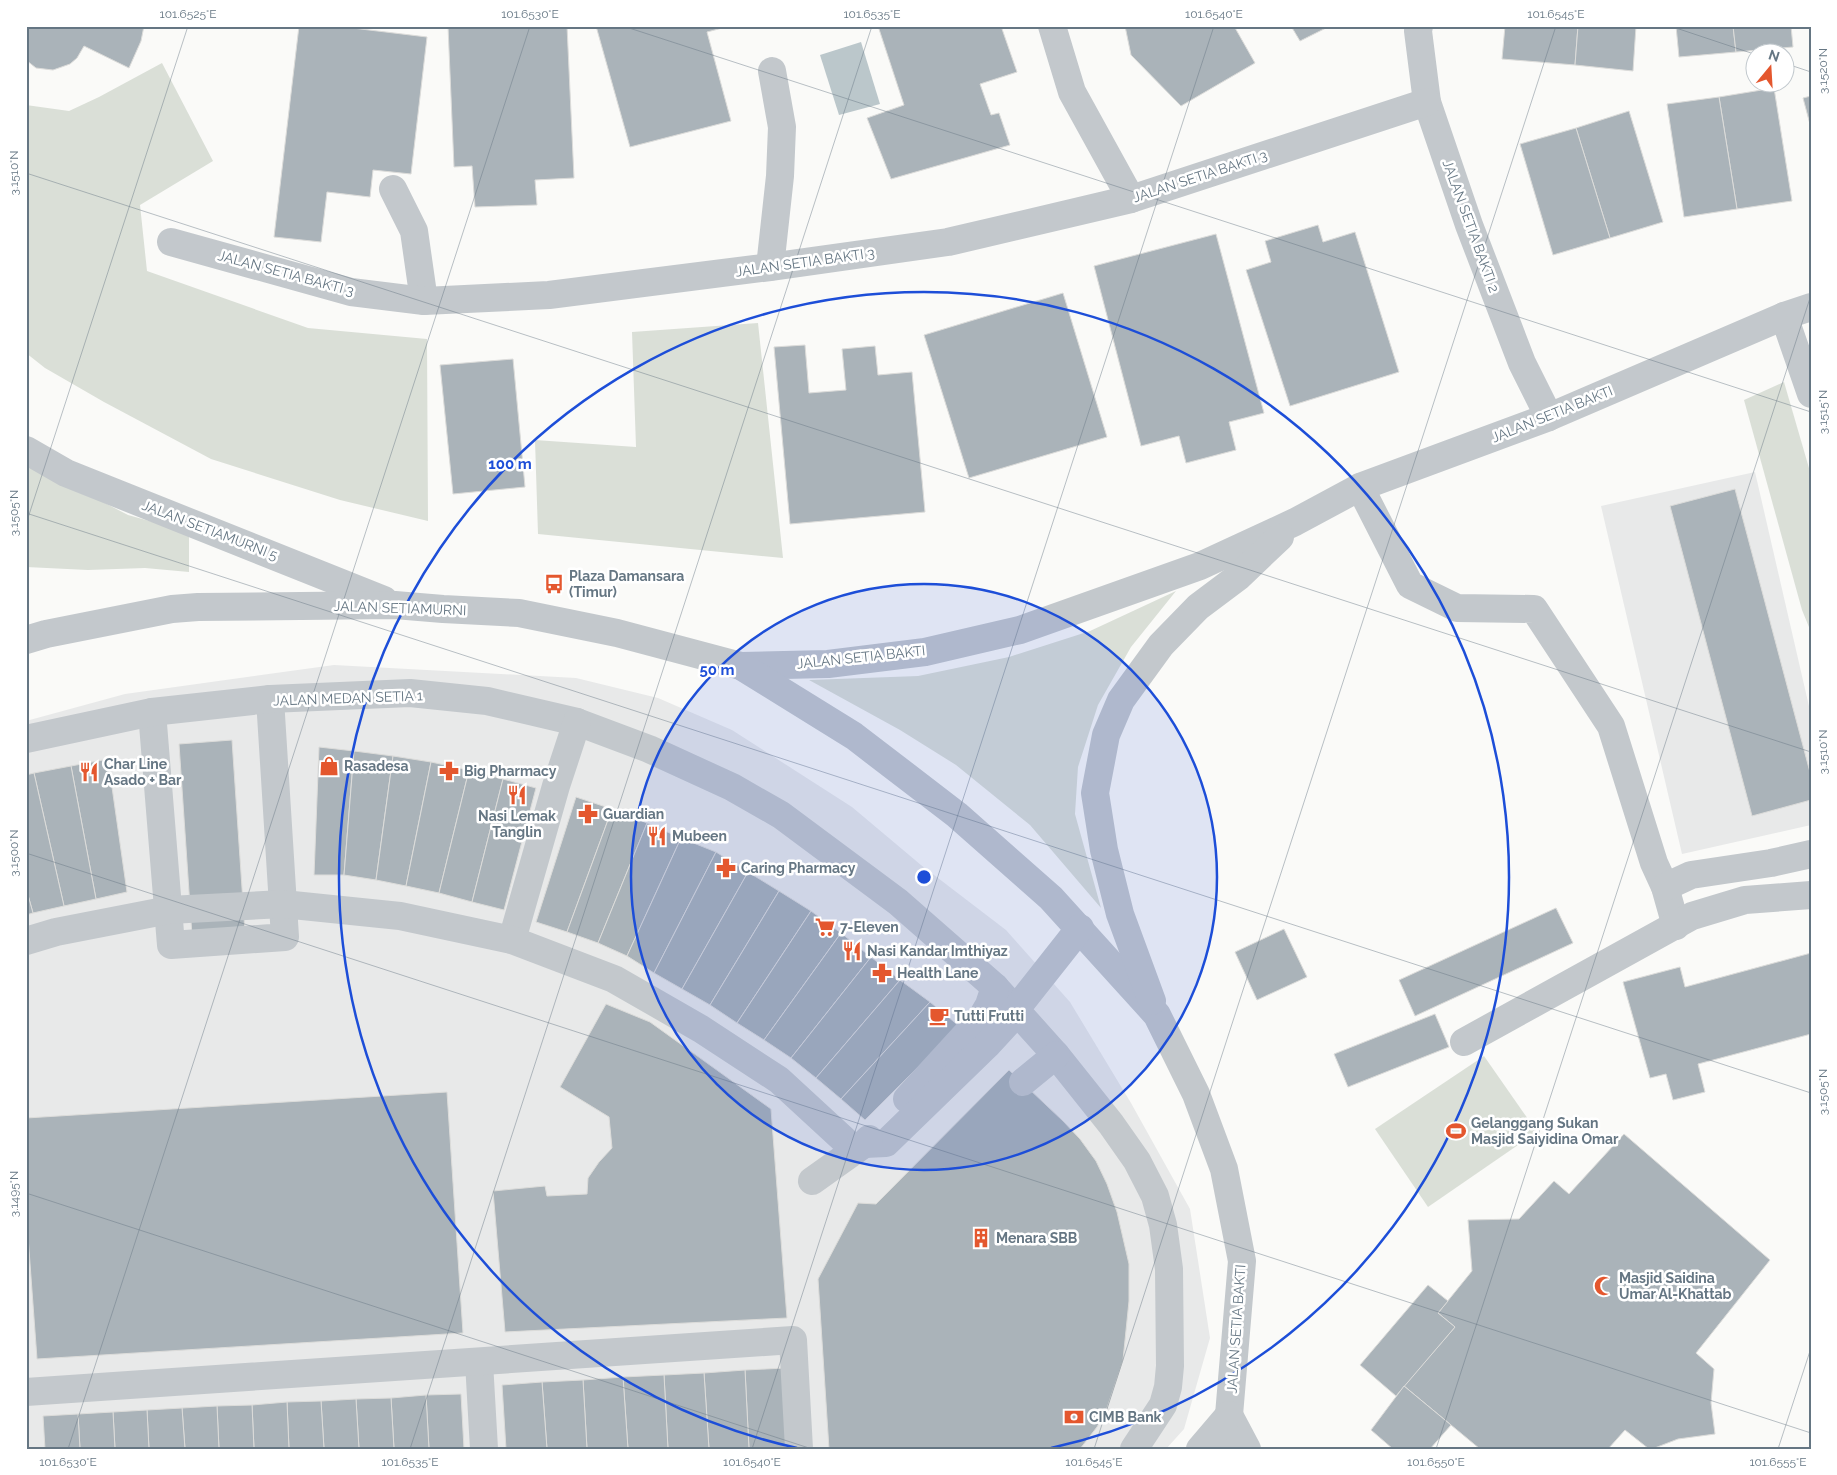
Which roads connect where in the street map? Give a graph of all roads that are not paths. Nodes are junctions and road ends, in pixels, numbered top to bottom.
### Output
1 (1052, 26) edge
2 (1418, 26) edge
3 (772, 71) dead end
4 (1427, 102) junction
5 (393, 189) dead end
6 (1131, 199) junction
7 (172, 242) dead end
8 (770, 267) junction
9 (424, 301) junction
10 (1811, 307) edge
11 (1784, 316) junction
12 (1811, 394) edge
13 (1549, 418) junction
14 (26, 450) edge
15 (1360, 487) junction
16 (1295, 522) junction
17 (395, 605) junction
18 (26, 640) edge
19 (741, 666) junction
20 (270, 699) junction
21 (152, 712) junction
22 (577, 722) junction
23 (26, 739) edge
24 (1811, 854) edge
25 (1665, 887) junction
26 (1811, 895) edge
27 (283, 904) junction
28 (169, 910) junction
29 (1676, 926) junction
30 (1080, 928) junction
31 (512, 940) junction
32 (26, 941) edge
33 (995, 987) junction
34 (1016, 1009) junction
35 (1158, 1015) junction
36 (1464, 1042) dead end
37 (1056, 1055) junction
38 (1023, 1082) dead end
39 (860, 1147) junction
40 (812, 1181) dead end
41 (479, 1362) junction
42 (26, 1392) edge
43 (1229, 1415) junction
44 (484, 1449) edge
45 (799, 1449) edge
46 (1134, 1449) edge
47 (1200, 1449) edge
48 (1225, 1449) edge
49 (1247, 1449) edge

1 - 6 street
2 - 4 street, JALAN SETIA BAKTI 2
3 - 8 street
4 - 6 street, JALAN SETIA BAKTI 3
4 - 13 street, JALAN SETIA BAKTI 2
5 - 9 street
6 - 8 street, JALAN SETIA BAKTI 3
7 - 9 street, JALAN SETIA BAKTI 3
8 - 9 street, JALAN SETIA BAKTI 3
10 - 11 street, JALAN SETIA BAKTI
11 - 12 street
11 - 13 street, JALAN SETIA BAKTI
13 - 15 street, JALAN SETIA BAKTI
14 - 17 street, JALAN SETIAMURNI 5
15 - 16 street, JALAN SETIA BAKTI
15 - 25 street
16 - 19 street, JALAN SETIA BAKTI
16 - 35 street, JALAN SETIA BAKTI
17 - 18 street, JALAN SETIAMURNI
17 - 19 street, JALAN SETIAMURNI
19 - 30 street, JALAN SETIA BAKTI
20 - 21 street, JALAN MEDAN SETIA 1
20 - 22 street, JALAN MEDAN SETIA 1
20 - 27 street
21 - 23 street, JALAN MEDAN SETIA 1
21 - 28 street
22 - 31 street
22 - 33 street, JALAN MEDAN SETIA 1
24 - 25 street
25 - 29 street
26 - 29 street
27 - 28 street
27 - 28 street
27 - 31 street
28 - 32 street
29 - 36 street
30 - 34 street
30 - 35 street, JALAN SETIA BAKTI
31 - 39 street
33 - 34 street, JALAN MEDAN SETIA 1
33 - 39 street
34 - 37 street, JALAN MEDAN SETIA 1
34 - 39 street
35 - 43 street, JALAN SETIA BAKTI
37 - 38 street
37 - 46 street, JALAN MEDAN SETIA 1
39 - 40 street
41 - 42 street
41 - 44 street
41 - 45 street
43 - 47 street
43 - 48 street, JALAN SETIA BAKTI
43 - 49 street

